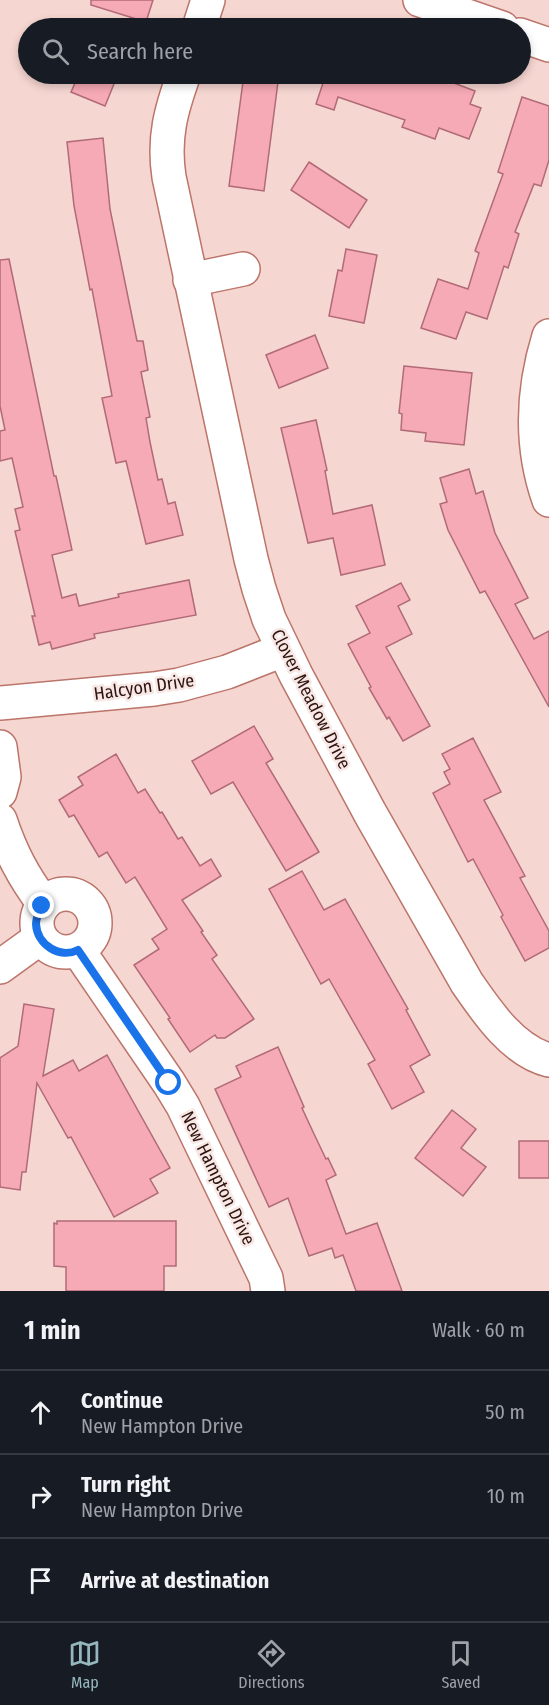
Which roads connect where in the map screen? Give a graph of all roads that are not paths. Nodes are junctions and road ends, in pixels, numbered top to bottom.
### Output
1 (208, 0) edge
2 (420, 0) edge
3 (202, 18) edge
4 (473, 18) edge
5 (531, 39) edge
6 (549, 45) edge
7 (180, 84) edge
8 (243, 269) dead end
9 (190, 280) junction
10 (549, 336) edge
11 (549, 500) edge
12 (283, 650) junction
13 (0, 703) edge
14 (0, 747) edge
15 (0, 792) edge
16 (0, 820) edge
17 (44, 904) junction
18 (40, 938) junction
19 (78, 950) junction
20 (0, 967) edge
21 (549, 1060) edge
22 (268, 1291) edge

1 - 3 street
2 - 4 street
5 - 6 street
7 - 9 street, Clover Meadow Drive
8 - 9 street
9 - 12 street, Clover Meadow Drive
10 - 11 street
12 - 13 street, Halcyon Drive
12 - 21 street, Clover Meadow Drive
14 - 15 street
16 - 17 street
17 - 18 street
17 - 19 street
18 - 19 street
18 - 20 street
19 - 22 street, New Hampton Drive

